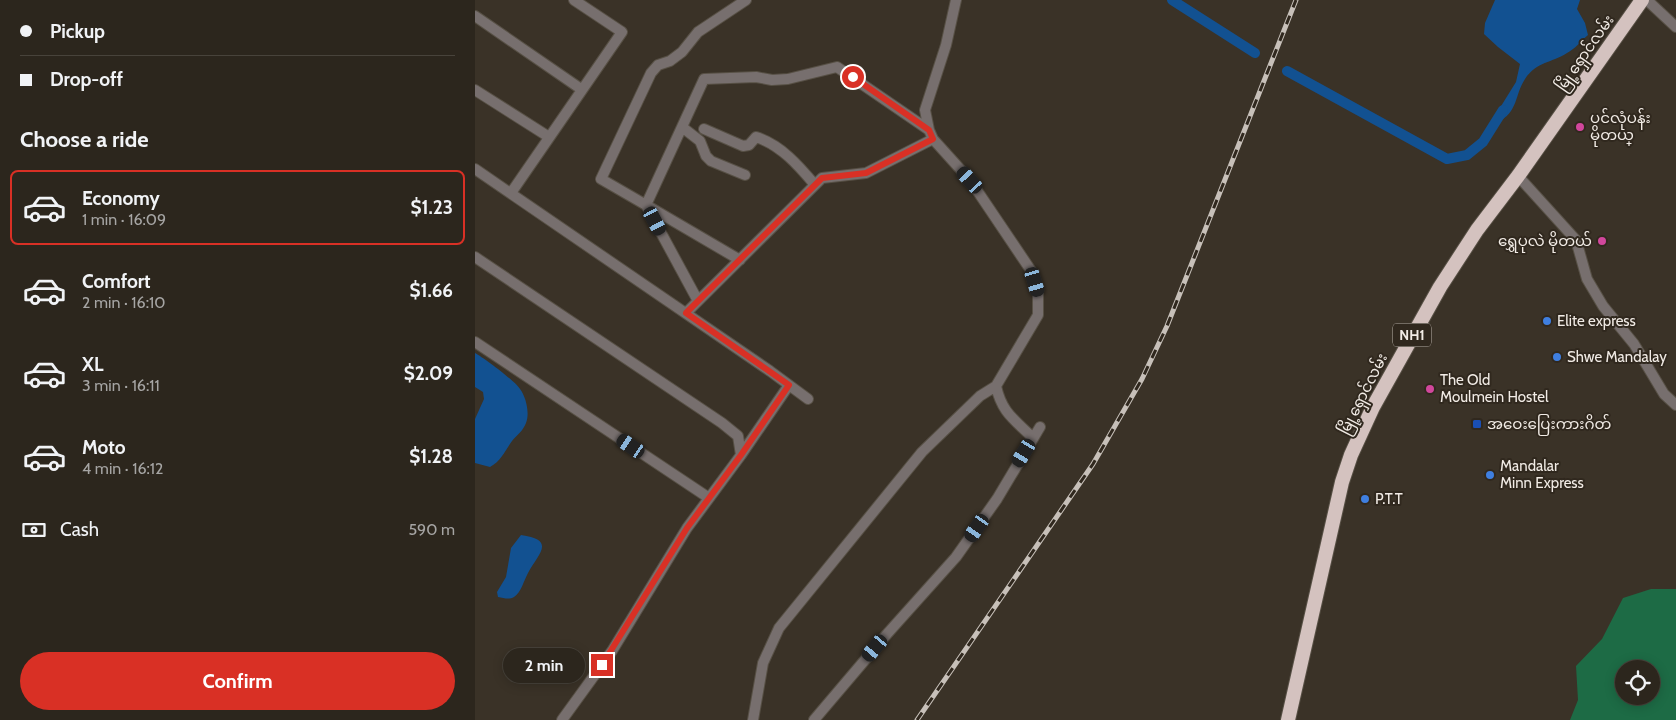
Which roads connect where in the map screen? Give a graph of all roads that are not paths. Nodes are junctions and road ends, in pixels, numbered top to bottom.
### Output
1 (574, 0) edge
2 (746, 0) edge
3 (956, 0) edge
4 (1642, 0) edge
5 (1647, 0) edge
6 (475, 16) edge
7 (1676, 27) edge
8 (581, 89) junction
9 (475, 90) edge
10 (682, 127) junction
11 (704, 129) dead end
12 (931, 135) junction
13 (549, 137) junction
14 (475, 169) edge
15 (745, 175) dead end
16 (1518, 176) junction
17 (815, 185) junction
18 (511, 193) junction
19 (646, 205) junction
20 (475, 257) edge
21 (740, 260) junction
22 (698, 301) junction
23 (686, 313) junction
24 (475, 342) edge
25 (789, 385) junction
26 (996, 386) junction
27 (808, 399) dead end
28 (1676, 405) edge
29 (1040, 427) dead end
30 (1033, 438) junction
31 (741, 455) junction
32 (709, 498) junction
33 (562, 720) edge
34 (753, 720) edge
35 (814, 720) edge
36 (1288, 720) edge

1 - 8 street
2 - 19 street
3 - 12 street
4 - 16 highway, မြို့ရှောင်လမ်း / NH1
5 - 7 street
6 - 8 street
8 - 13 street
9 - 13 street
10 - 12 street
10 - 15 street
10 - 19 street
11 - 17 street
12 - 17 street
12 - 26 street
13 - 18 street
14 - 18 street
16 - 28 street
16 - 36 highway, မြို့ရှောင်လမ်း / NH1
17 - 21 street
18 - 23 street
19 - 21 street
19 - 22 street
20 - 31 street
21 - 22 street
22 - 23 street
23 - 25 street
24 - 32 street
25 - 27 street
25 - 31 street
26 - 30 street
26 - 34 street
29 - 30 street
30 - 35 street
31 - 32 street
32 - 33 street

